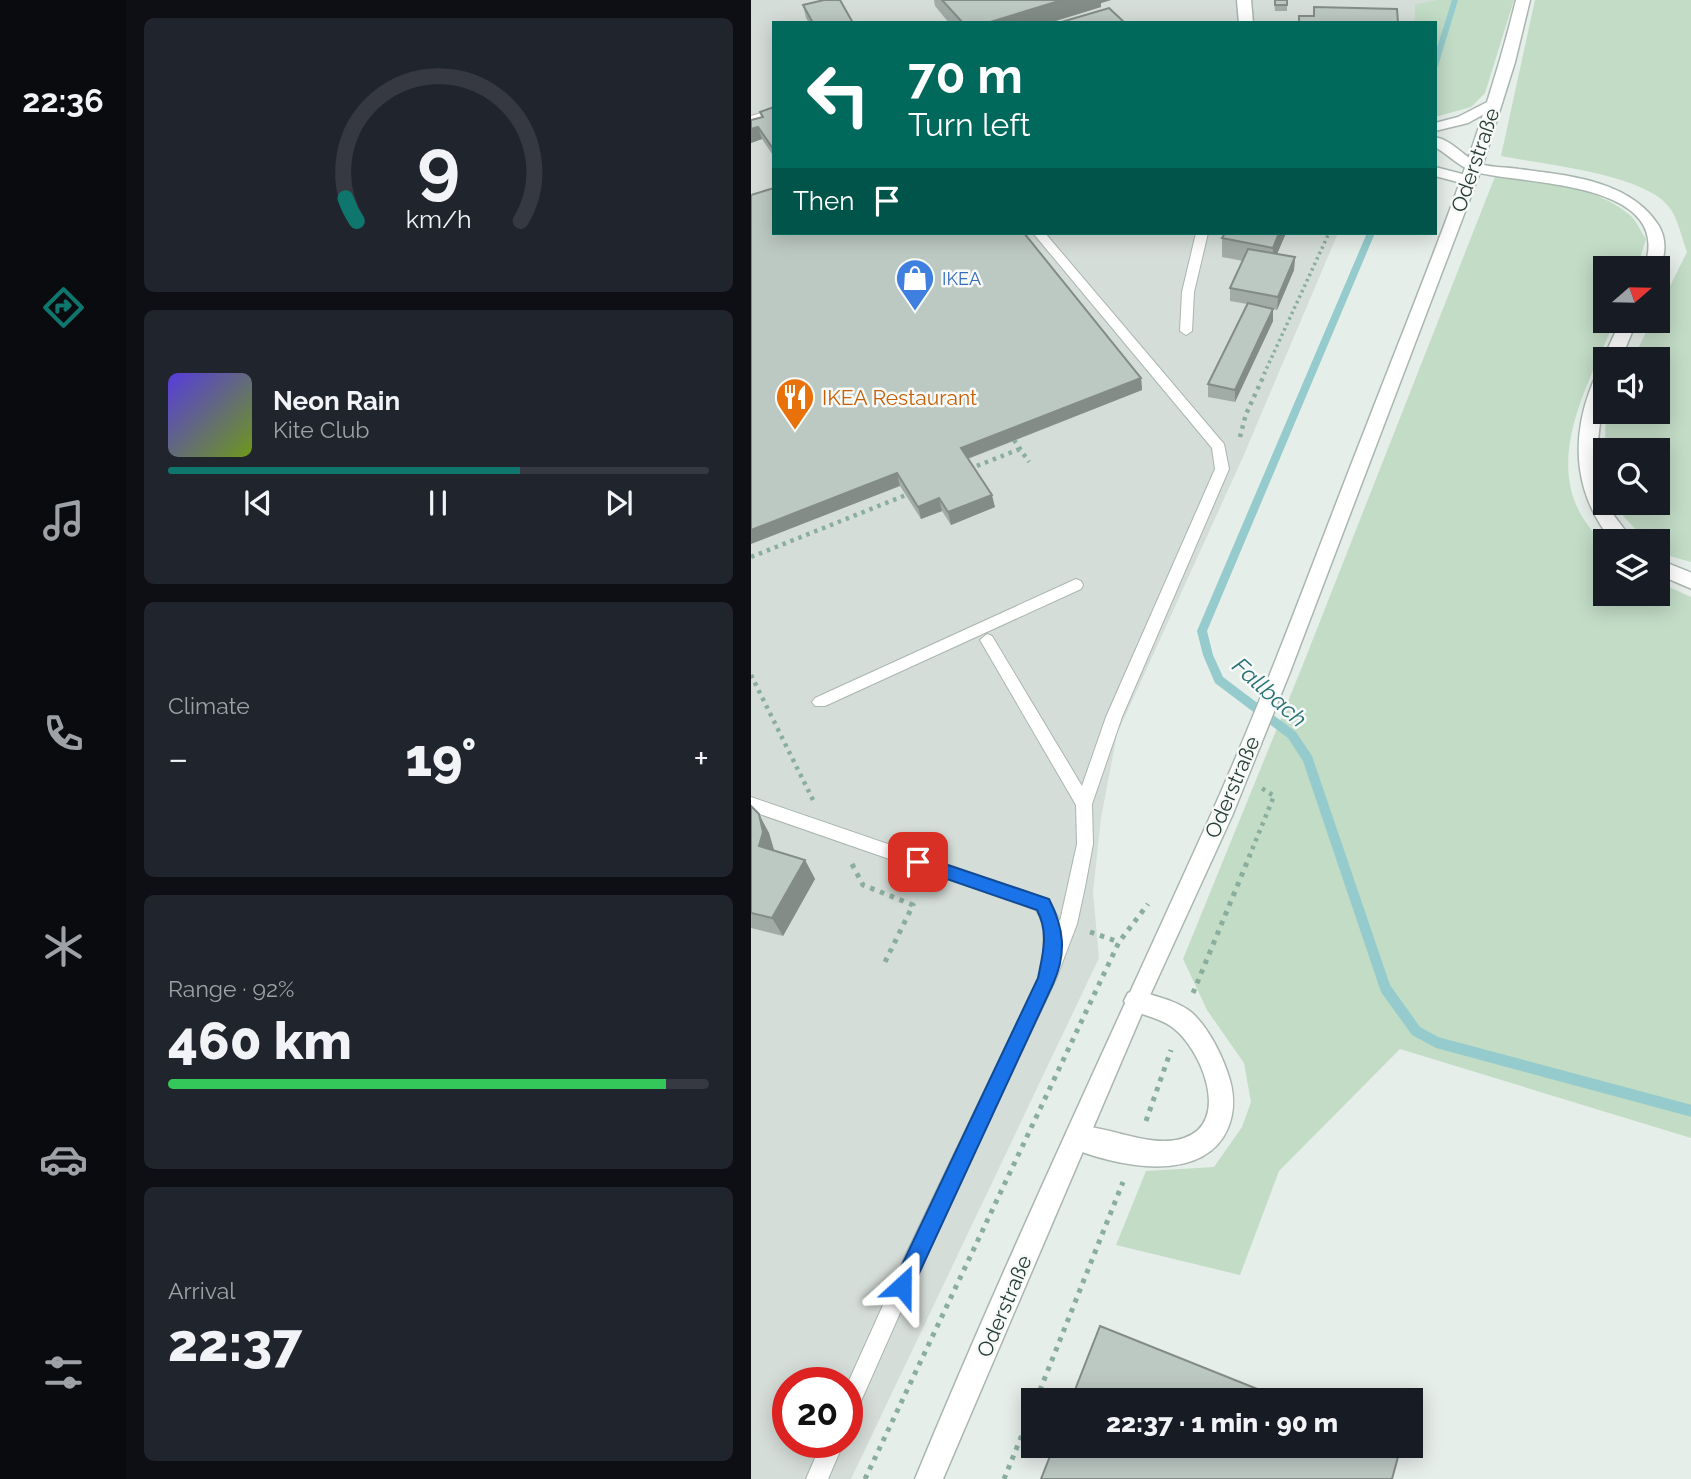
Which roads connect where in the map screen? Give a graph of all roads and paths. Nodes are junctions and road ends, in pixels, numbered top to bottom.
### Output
1 (1244, 0) edge
2 (1523, 0) edge
3 (1246, 21) edge
4 (1495, 102) junction
5 (772, 113) edge
6 (751, 119) edge
7 (1437, 126) edge
8 (1437, 142) edge
9 (1437, 171) edge
10 (1472, 174) junction
11 (1041, 235) edge
12 (1202, 235) edge
13 (1328, 235) edge
14 (1655, 256) edge
15 (1186, 331) dead end
16 (1593, 403) edge
17 (1014, 440) edge
18 (1020, 449) junction
19 (1223, 457) junction
20 (1029, 462) dead end
21 (969, 469) edge
22 (906, 495) edge
23 (1614, 529) edge
24 (751, 557) edge
25 (1670, 572) edge
26 (1691, 582) edge
27 (1076, 585) dead end
28 (987, 640) dead end
29 (751, 675) edge
30 (820, 702) dead end
31 (1239, 774) junction
32 (751, 804) edge
33 (1083, 804) junction
34 (804, 822) junction
35 (1156, 892) dead end
36 (1047, 979) junction
37 (1136, 1001) junction
38 (1182, 1020) junction
39 (1078, 1138) junction
40 (1135, 1150) junction
41 (863, 1374) edge
42 (1041, 1388) edge
43 (1021, 1437) edge
44 (826, 1458) edge
45 (817, 1479) edge
46 (865, 1479) edge
47 (929, 1479) edge
48 (1004, 1479) edge

1 - 3 street
2 - 4 street, Oderstraße
4 - 7 street
4 - 10 street, Oderstraße
5 - 6 lane
8 - 10 street
9 - 10 street
10 - 14 street
10 - 31 street, Oderstraße
11 - 19 lane
12 - 15 lane
13 - 19 path
16 - 23 street
17 - 18 path
18 - 20 path
18 - 21 path
19 - 33 lane
22 - 24 path
25 - 26 street
27 - 30 lane
28 - 33 lane
29 - 34 path
31 - 37 street, Oderstraße
31 - 38 path
32 - 34 lane
33 - 36 lane
34 - 36 lane
35 - 46 path
36 - 41 lane
37 - 38 street
37 - 39 street, Oderstraße
38 - 40 path
38 - 40 street
39 - 40 street
39 - 47 street, Oderstraße
40 - 42 path
43 - 48 path
44 - 45 lane

